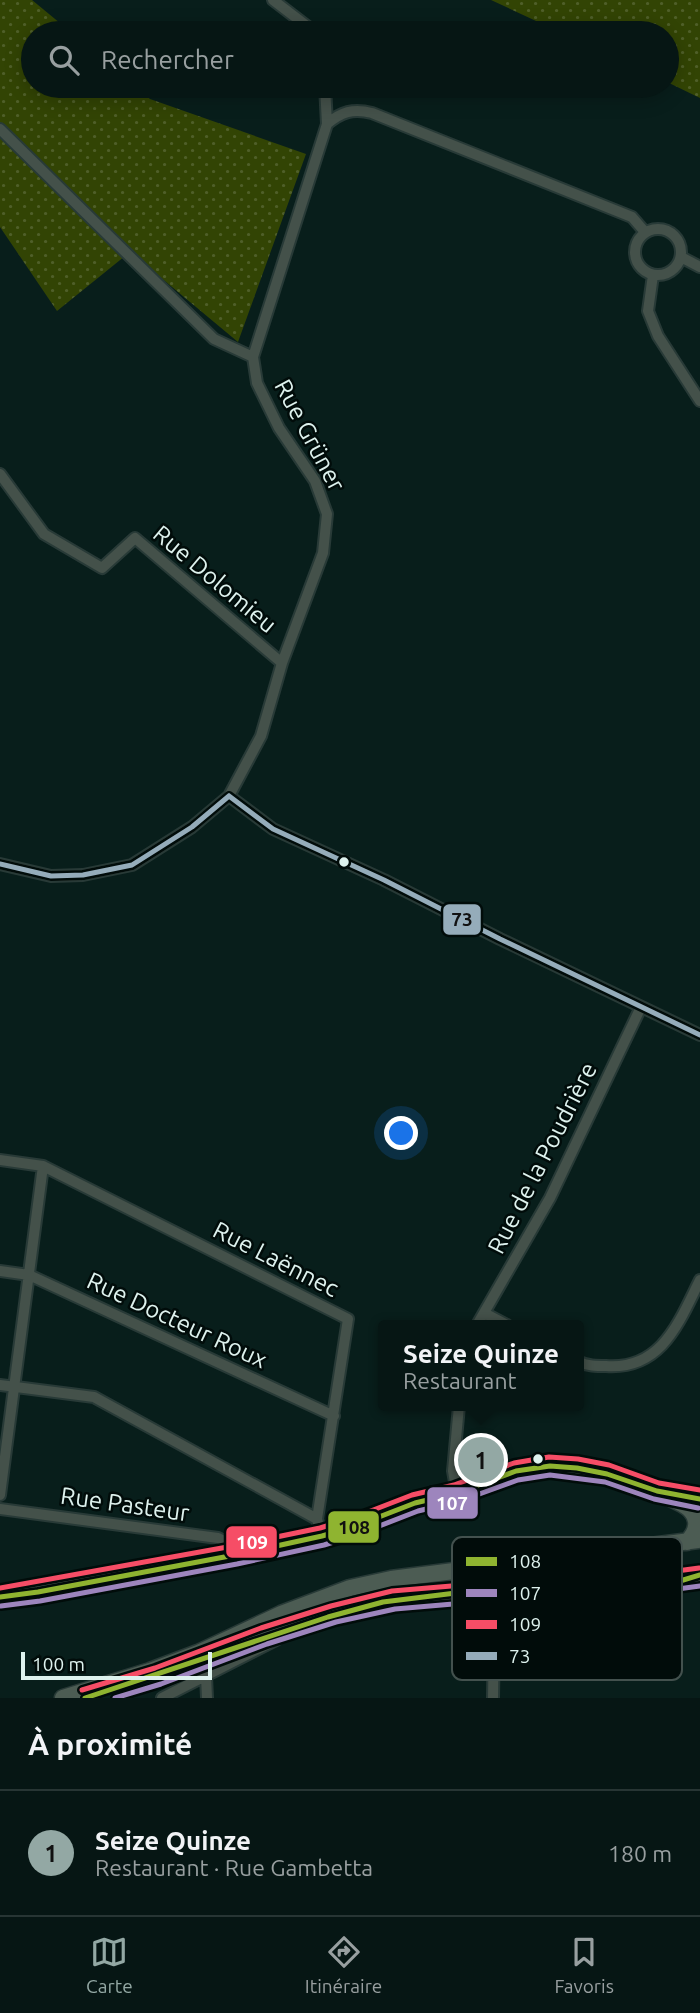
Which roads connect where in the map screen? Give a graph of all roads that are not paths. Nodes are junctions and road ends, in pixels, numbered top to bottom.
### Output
1 (273, 0) edge
2 (300, 21) edge
3 (326, 98) edge
4 (327, 124) junction
5 (0, 129) edge
6 (645, 232) junction
7 (681, 257) junction
8 (700, 267) edge
9 (653, 275) junction
10 (253, 357) junction
11 (700, 401) edge
12 (0, 474) edge
13 (282, 663) junction
14 (229, 796) junction
15 (0, 864) edge
16 (640, 1007) junction
17 (700, 1035) edge
18 (0, 1160) edge
19 (43, 1166) junction
20 (0, 1271) edge
21 (29, 1275) junction
22 (700, 1280) edge
23 (484, 1314) junction
24 (480, 1320) edge
25 (497, 1320) edge
26 (584, 1364) edge
27 (0, 1385) edge
28 (14, 1387) junction
29 (459, 1411) edge
30 (334, 1416) junction
31 (657, 1491) junction
32 (457, 1493) junction
33 (0, 1495) edge
34 (700, 1499) edge
35 (0, 1508) edge
36 (317, 1519) junction
37 (322, 1536) junction
38 (693, 1541) edge
39 (235, 1555) junction
40 (452, 1571) edge
41 (452, 1595) edge
42 (0, 1597) edge
43 (307, 1624) junction
44 (206, 1676) junction
45 (493, 1680) edge
46 (63, 1698) edge
47 (85, 1698) edge
48 (162, 1698) edge
49 (207, 1698) edge
50 (493, 1698) edge

1 - 2 street
3 - 4 street, Rue Grüner
4 - 6 street
4 - 10 street, Rue Grüner
5 - 10 street
6 - 7 street
6 - 9 street
7 - 8 street
7 - 9 street
9 - 11 street
10 - 13 street, Rue Grüner
12 - 13 street, Rue Dolomieu
13 - 14 street, Rue Grüner
14 - 15 street
14 - 16 street
16 - 17 street
16 - 23 street, Rue de la Poudrière
18 - 19 street, Rue Laënnec
19 - 21 street
19 - 30 street, Rue Laënnec
20 - 21 street, Rue Docteur Roux
21 - 28 street
21 - 30 street, Rue Docteur Roux
22 - 26 street
23 - 24 street, Rue de la Poudrière
23 - 25 street
27 - 28 street
28 - 33 street
28 - 36 street
29 - 32 street
30 - 36 street, Rue Laënnec
31 - 32 main road
31 - 34 main road
31 - 38 main road
32 - 37 main road
35 - 39 street, Rue Pasteur
36 - 37 street
37 - 39 main road
39 - 42 main road
40 - 46 main road
41 - 43 main road
43 - 44 street
43 - 47 main road
44 - 48 street
44 - 49 street
45 - 50 street

